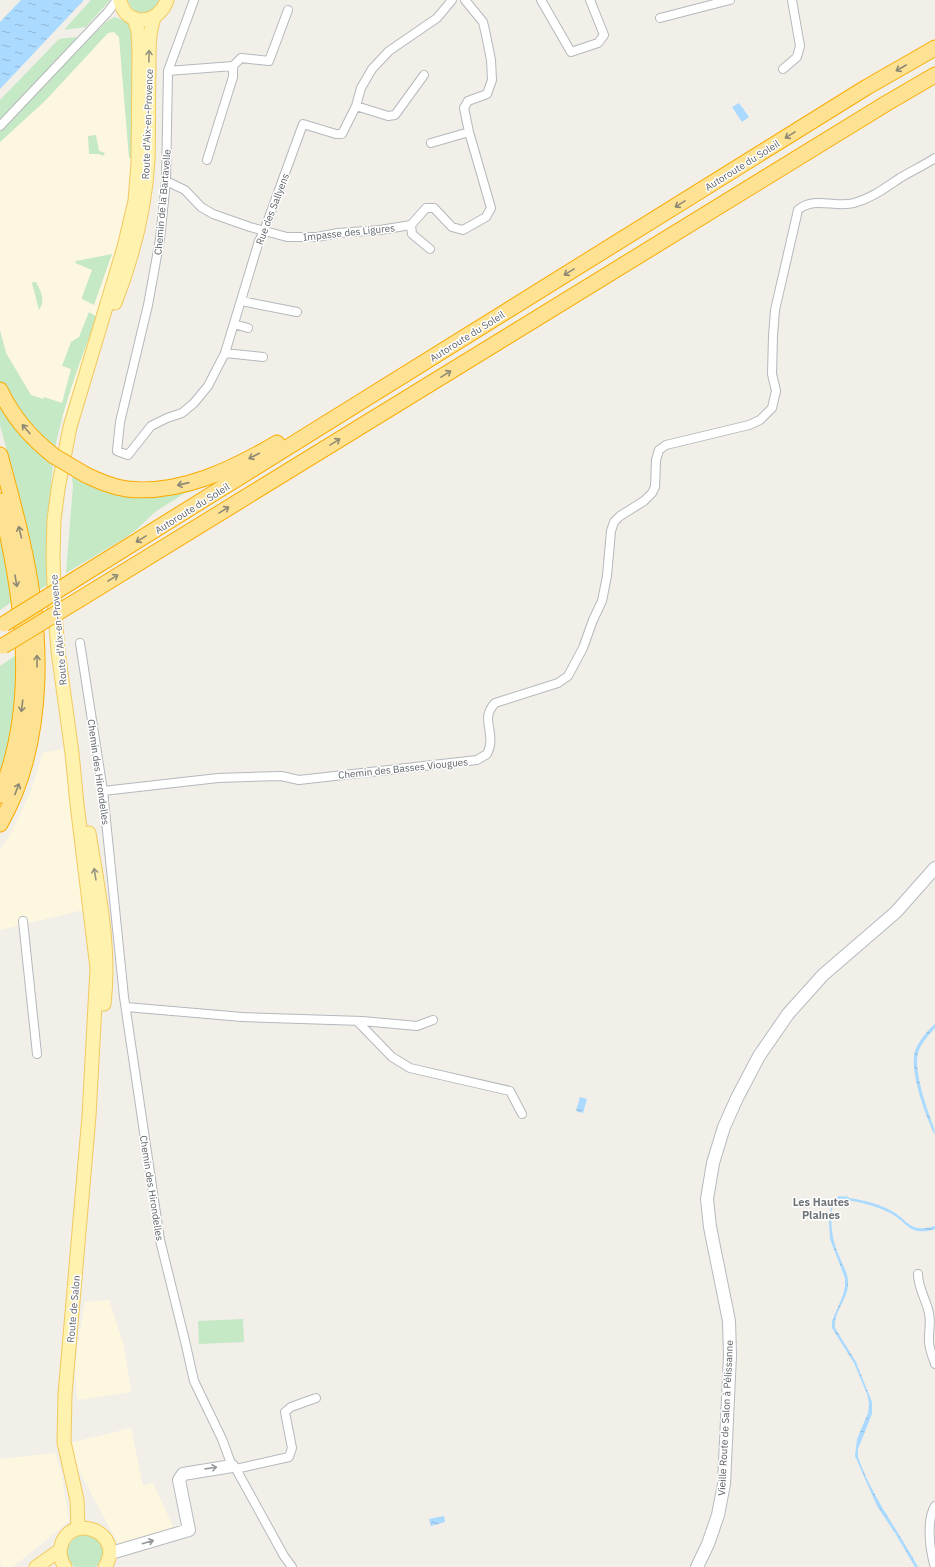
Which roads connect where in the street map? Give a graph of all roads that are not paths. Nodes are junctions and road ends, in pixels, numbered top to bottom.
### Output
1 (118, 0) edge
2 (167, 0) edge
3 (194, 0) edge
4 (452, 0) edge
5 (465, 0) edge
6 (542, 0) edge
7 (590, 0) edge
8 (730, 0) edge
9 (792, 0) edge
10 (288, 10) dead end
11 (107, 14) junction
12 (130, 15) junction
13 (154, 18) junction
14 (660, 18) dead end
15 (935, 48) edge
16 (233, 66) junction
17 (783, 69) dead end
18 (168, 71) junction
19 (424, 75) dead end
20 (935, 75) edge
21 (356, 106) junction
22 (0, 126) edge
23 (469, 132) junction
24 (431, 143) dead end
25 (935, 158) edge
26 (207, 160) dead end
27 (166, 182) junction
28 (411, 225) junction
29 (264, 231) junction
30 (430, 249) dead end
31 (241, 301) junction
32 (297, 312) dead end
33 (234, 324) junction
34 (248, 328) dead end
35 (225, 353) junction
36 (263, 357) dead end
37 (424, 363) junction
38 (89, 366) junction
39 (0, 390) edge
40 (117, 451) joint
41 (0, 455) edge
42 (0, 501) edge
43 (2, 625) edge
44 (80, 643) dead end
45 (2, 647) edge
46 (72, 753) junction
47 (103, 791) junction
48 (0, 795) edge
49 (0, 824) edge
50 (935, 868) edge
51 (114, 901) junction
52 (100, 903) junction
53 (23, 921) dead end
54 (126, 1007) junction
55 (433, 1020) dead end
56 (357, 1021) junction
57 (38, 1054) dead end
58 (93, 1066) junction
59 (522, 1114) dead end
60 (89, 1116) joint
61 (918, 1274) dead end
62 (935, 1364) edge
63 (316, 1398) dead end
64 (234, 1467) junction
65 (77, 1500) junction
66 (935, 1506) edge
67 (92, 1528) junction
68 (78, 1529) junction
69 (60, 1550) junction
70 (110, 1562) edge
71 (38, 1565) edge
72 (64, 1565) edge
73 (292, 1567) edge
74 (697, 1567) edge
75 (935, 1567) edge

1 - 11 street
1 - 12 main road, Route d'Aix-en-Provence
2 - 13 main road
3 - 18 street, Chemin de la Bartavelle
4 - 21 street, Rue des Sallyens
5 - 23 street
6 - 7 street
8 - 14 street
9 - 17 street
10 - 16 street
11 - 12 street
11 - 22 street
12 - 13 main road
12 - 38 main road, Route d'Aix-en-Provence
38 -> 13 main road, Route d'Aix-en-Provence
15 -> 37 highway, Autoroute du Soleil
16 - 18 street
16 - 26 street
18 - 27 street, Chemin de la Bartavelle
19 - 21 street
45 -> 20 highway, Autoroute du Soleil, bridge
21 - 29 street, Rue des Sallyens
23 - 24 street
23 - 28 street
25 - 47 street, Chemin des Basses Viougues
27 - 29 street, Impasse des Ligures
27 - 40 street, Chemin de la Bartavelle
28 - 29 street, Impasse des Ligures
28 - 30 street
29 - 31 street, Rue des Sallyens
31 - 32 street
31 - 33 street, Rue des Sallyens
33 - 34 street
33 - 35 street, Rue des Sallyens
35 - 36 street
35 - 40 street, Rue des Sallyens
37 -> 39 highway, bridge
37 -> 43 highway, Autoroute du Soleil, bridge
38 - 46 main road, Route d'Aix-en-Provence
49 -> 41 highway
42 -> 48 highway
44 - 47 street, Chemin des Hirondelles
52 -> 46 main road, Route d'Aix-en-Provence
46 - 58 main road, Route d'Aix-en-Provence
47 - 51 street, Chemin des Hirondelles
50 - 74 street, Vieille Route de Salon à Pélissanne
51 - 52 street
51 - 54 street, Chemin des Hirondelles
52 - 58 main road, Route d'Aix-en-Provence
53 - 57 street
54 - 56 street
54 - 64 street, Chemin des Hirondelles
55 - 56 street
56 - 59 street
58 - 60 main road, Route d'Aix-en-Provence
60 - 65 main road, Route de Salon
61 - 62 street
63 - 64 street
70 -> 64 street
64 - 73 street, Chemin des Hirondelles
65 - 67 main road, Route de Salon
65 - 68 main road, Route de Salon
66 - 75 street
67 - 68 main road
67 - 70 main road
68 - 69 main road
69 - 71 main road
69 - 72 main road
71 - 72 main road

